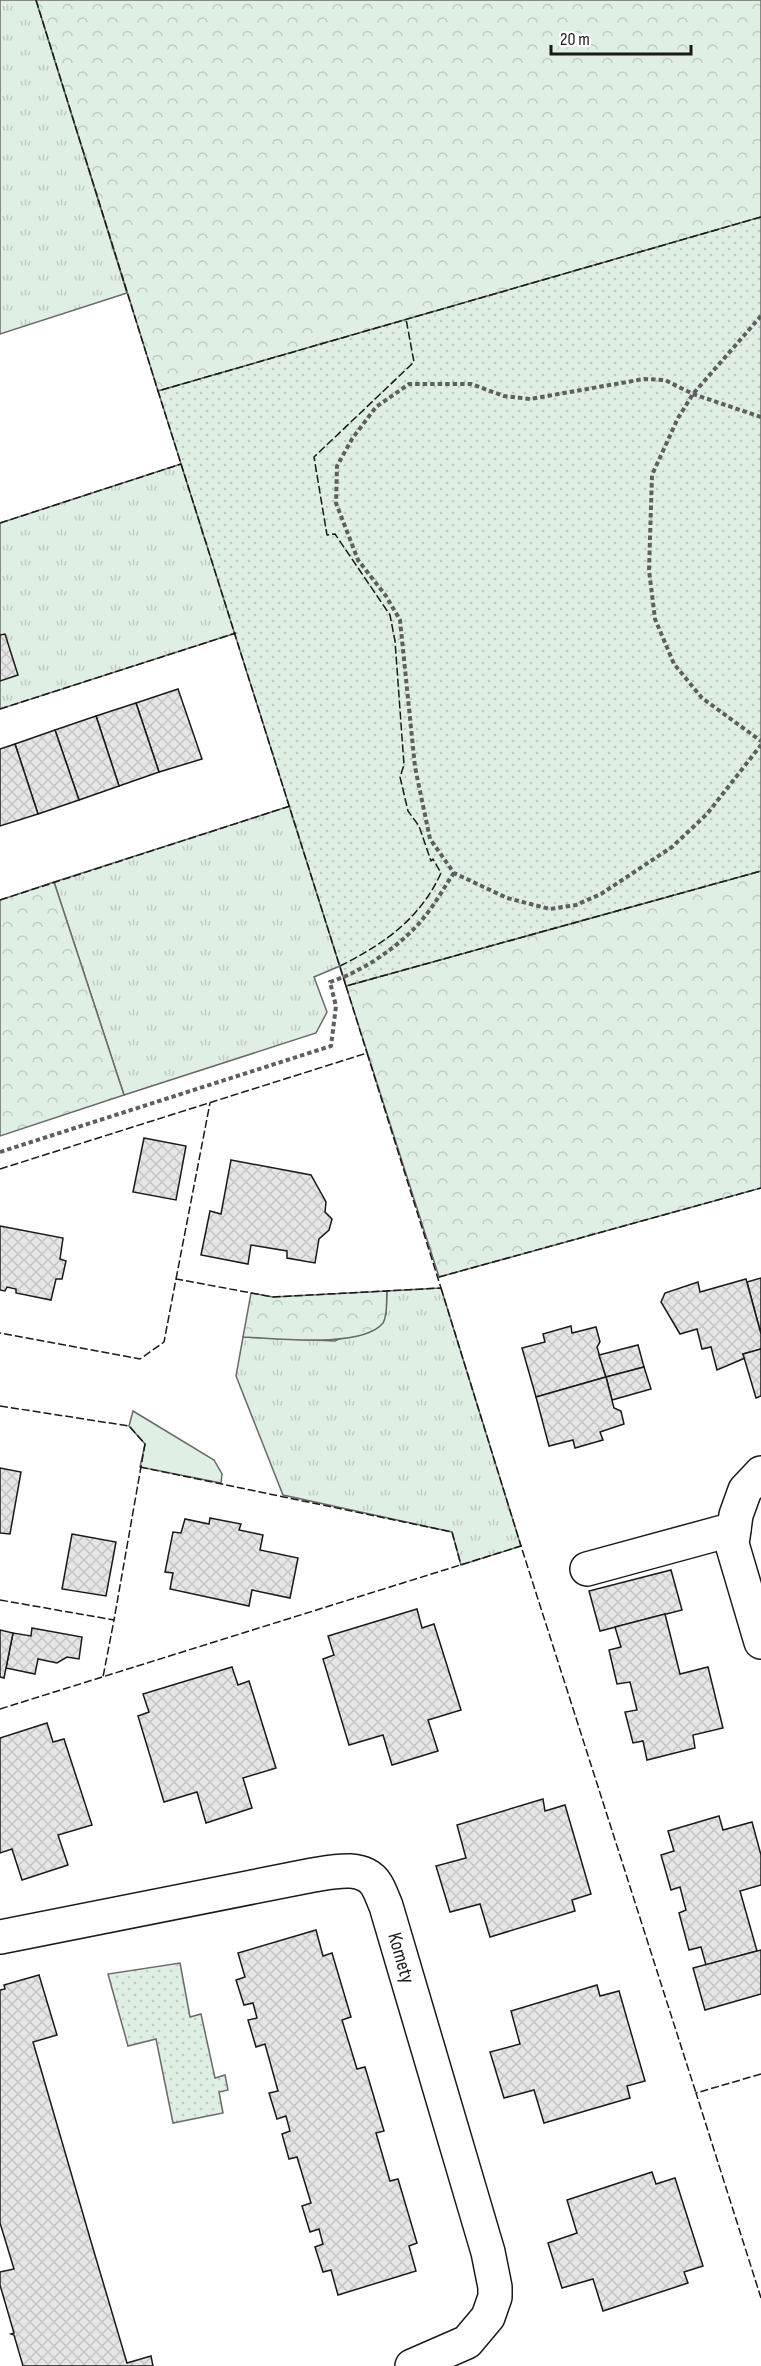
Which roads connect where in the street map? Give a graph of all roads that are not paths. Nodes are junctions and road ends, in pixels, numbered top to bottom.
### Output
1 (761, 1473) edge
2 (734, 1529) junction
3 (587, 1569) dead end
4 (761, 1642) edge
5 (0, 1937) edge
6 (412, 2366) edge

1 - 2 street
2 - 3 street
2 - 4 street
5 - 6 street, Komety

